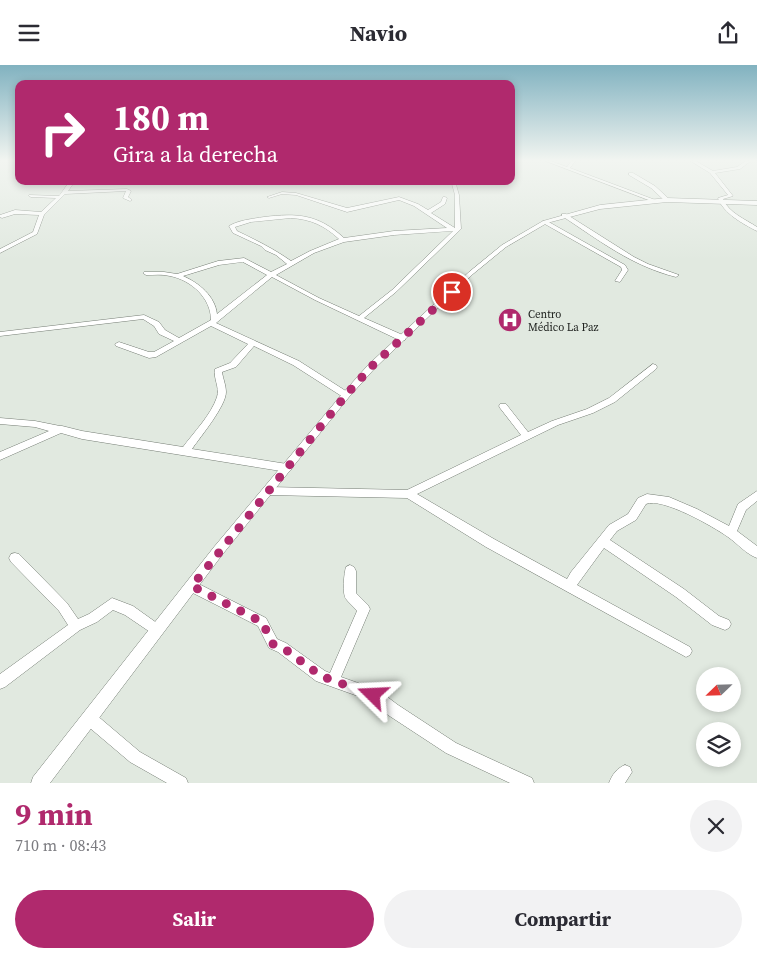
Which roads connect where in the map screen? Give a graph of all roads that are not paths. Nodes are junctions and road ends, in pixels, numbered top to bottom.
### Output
1 (81, 194) edge
2 (127, 194) edge
3 (280, 194) edge
4 (289, 194) edge
5 (457, 194) edge
6 (636, 194) edge
7 (661, 194) edge
8 (729, 194) edge
9 (62, 195) junction
10 (32, 196) dead end
11 (270, 197) dead end
12 (130, 200) dead end
13 (668, 200) junction
14 (444, 201) joint
15 (656, 201) junction
16 (720, 201) junction
17 (757, 203) edge
18 (457, 210) junction
19 (429, 212) junction
20 (42, 214) junction
21 (564, 215) junction
22 (2, 216) dead end
23 (545, 222) junction
24 (555, 229) junction
25 (757, 229) edge
26 (456, 230) junction
27 (587, 236) dead end
28 (343, 240) junction
29 (0, 251) edge
30 (620, 251) junction
31 (611, 258) junction
32 (290, 263) junction
33 (146, 273) dead end
34 (271, 275) junction
35 (676, 275) dead end
36 (177, 276) junction
37 (618, 281) dead end
38 (359, 319) junction
39 (212, 322) junction
40 (0, 334) edge
41 (402, 338) junction
42 (178, 340) junction
43 (253, 343) junction
44 (119, 344) dead end
45 (653, 367) dead end
46 (346, 395) junction
47 (503, 406) dead end
48 (0, 421) edge
49 (62, 429) junction
50 (527, 437) junction
51 (185, 452) junction
52 (0, 456) edge
53 (287, 468) junction
54 (268, 491) junction
55 (408, 494) junction
56 (757, 495) edge
57 (731, 533) junction
58 (603, 541) junction
59 (757, 553) edge
60 (15, 559) dead end
61 (350, 571) dead end
62 (192, 586) junction
63 (570, 586) junction
64 (726, 624) dead end
65 (76, 626) junction
66 (157, 630) junction
67 (686, 651) dead end
68 (333, 680) junction
69 (0, 682) edge
70 (89, 718) junction
71 (38, 783) edge
72 (181, 783) edge
73 (527, 783) edge

1 - 9 street
2 - 12 street
3 - 11 street
4 - 19 street
5 - 18 street
6 - 15 street
7 - 13 street
8 - 16 street
9 - 10 street
9 - 20 street
13 - 15 main road
13 - 16 main road
14 - 18 street
14 - 19 street
15 - 21 main road
16 - 17 main road
16 - 25 street
18 - 26 street
19 - 26 street
20 - 22 street
20 - 29 street
21 - 23 main road
21 - 30 street
23 - 24 street
23 - 41 main road
24 - 27 street
24 - 31 street
26 - 28 street
26 - 38 street
28 - 32 street
28 - 32 street
30 - 31 street
30 - 35 street
31 - 37 street
32 - 34 street
33 - 36 street
34 - 36 street
34 - 38 street
34 - 39 street
36 - 39 street
38 - 41 street
39 - 42 street
39 - 43 street
40 - 42 street
41 - 46 main road
42 - 44 street
43 - 46 street
43 - 51 street
45 - 50 street
46 - 53 main road
47 - 50 street
48 - 49 street
49 - 51 street
49 - 52 street
50 - 55 street
51 - 53 street
53 - 54 main road
54 - 55 street
54 - 62 main road
55 - 63 street
56 - 57 street
57 - 58 street
57 - 59 street
58 - 63 street
58 - 64 street
60 - 65 street
61 - 68 street
62 - 66 main road
62 - 68 street
63 - 67 street
65 - 66 street
65 - 69 street
66 - 70 main road
68 - 73 street
70 - 71 main road
70 - 72 street

